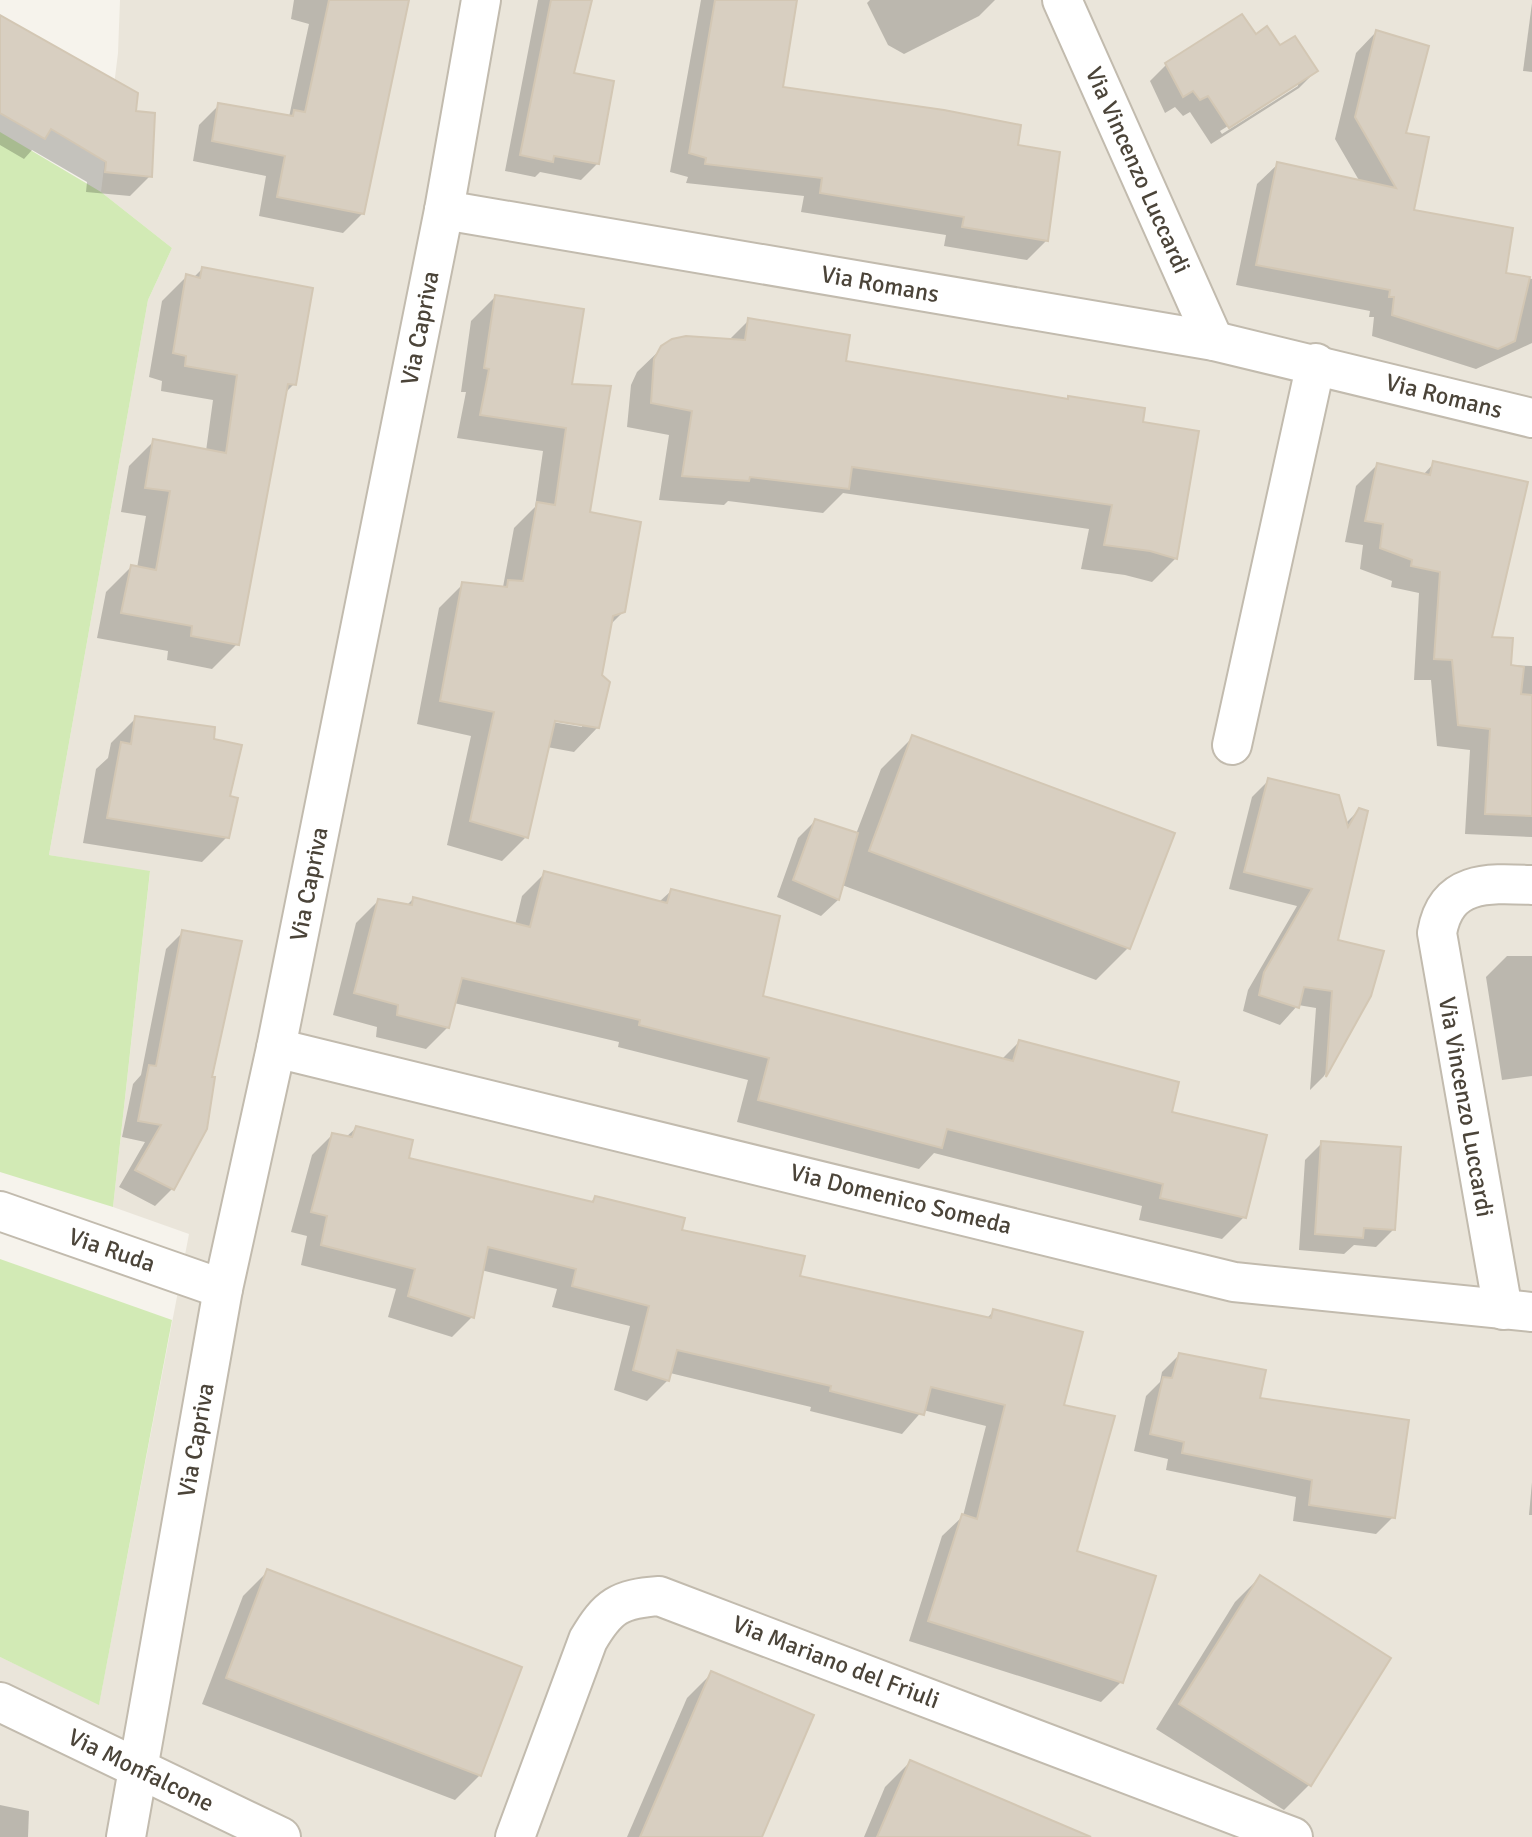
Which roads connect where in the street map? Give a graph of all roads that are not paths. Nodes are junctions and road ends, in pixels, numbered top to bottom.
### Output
1 (481, 0) edge
2 (1062, 0) edge
3 (444, 210) junction
4 (1214, 341) junction
5 (1316, 363) junction
6 (1532, 418) edge
7 (1232, 745) dead end
8 (1532, 885) edge
9 (276, 1048) junction
10 (0, 1211) edge
11 (223, 1289) junction
12 (1518, 1311) edge
13 (0, 1702) edge
14 (138, 1769) junction
15 (126, 1837) edge
16 (282, 1837) edge
17 (515, 1837) edge
18 (1293, 1837) edge

1 - 3 street, Via Capriva
2 - 4 street, Via Vincenzo Luccardi
3 - 4 street, Via Romans
3 - 9 street, Via Capriva
4 - 5 street, Via Romans
5 - 6 street, Via Romans
5 - 7 street
8 - 12 street, Via Vincenzo Luccardi
9 - 11 street, Via Capriva
9 - 12 street, Via Domenico Someda
10 - 11 street, Via Ruda
11 - 14 street, Via Capriva
13 - 14 street, Via Monfalcone
14 - 15 street, Via Capriva
14 - 16 street, Via Monfalcone
17 - 18 street, Via Mariano del Friuli

